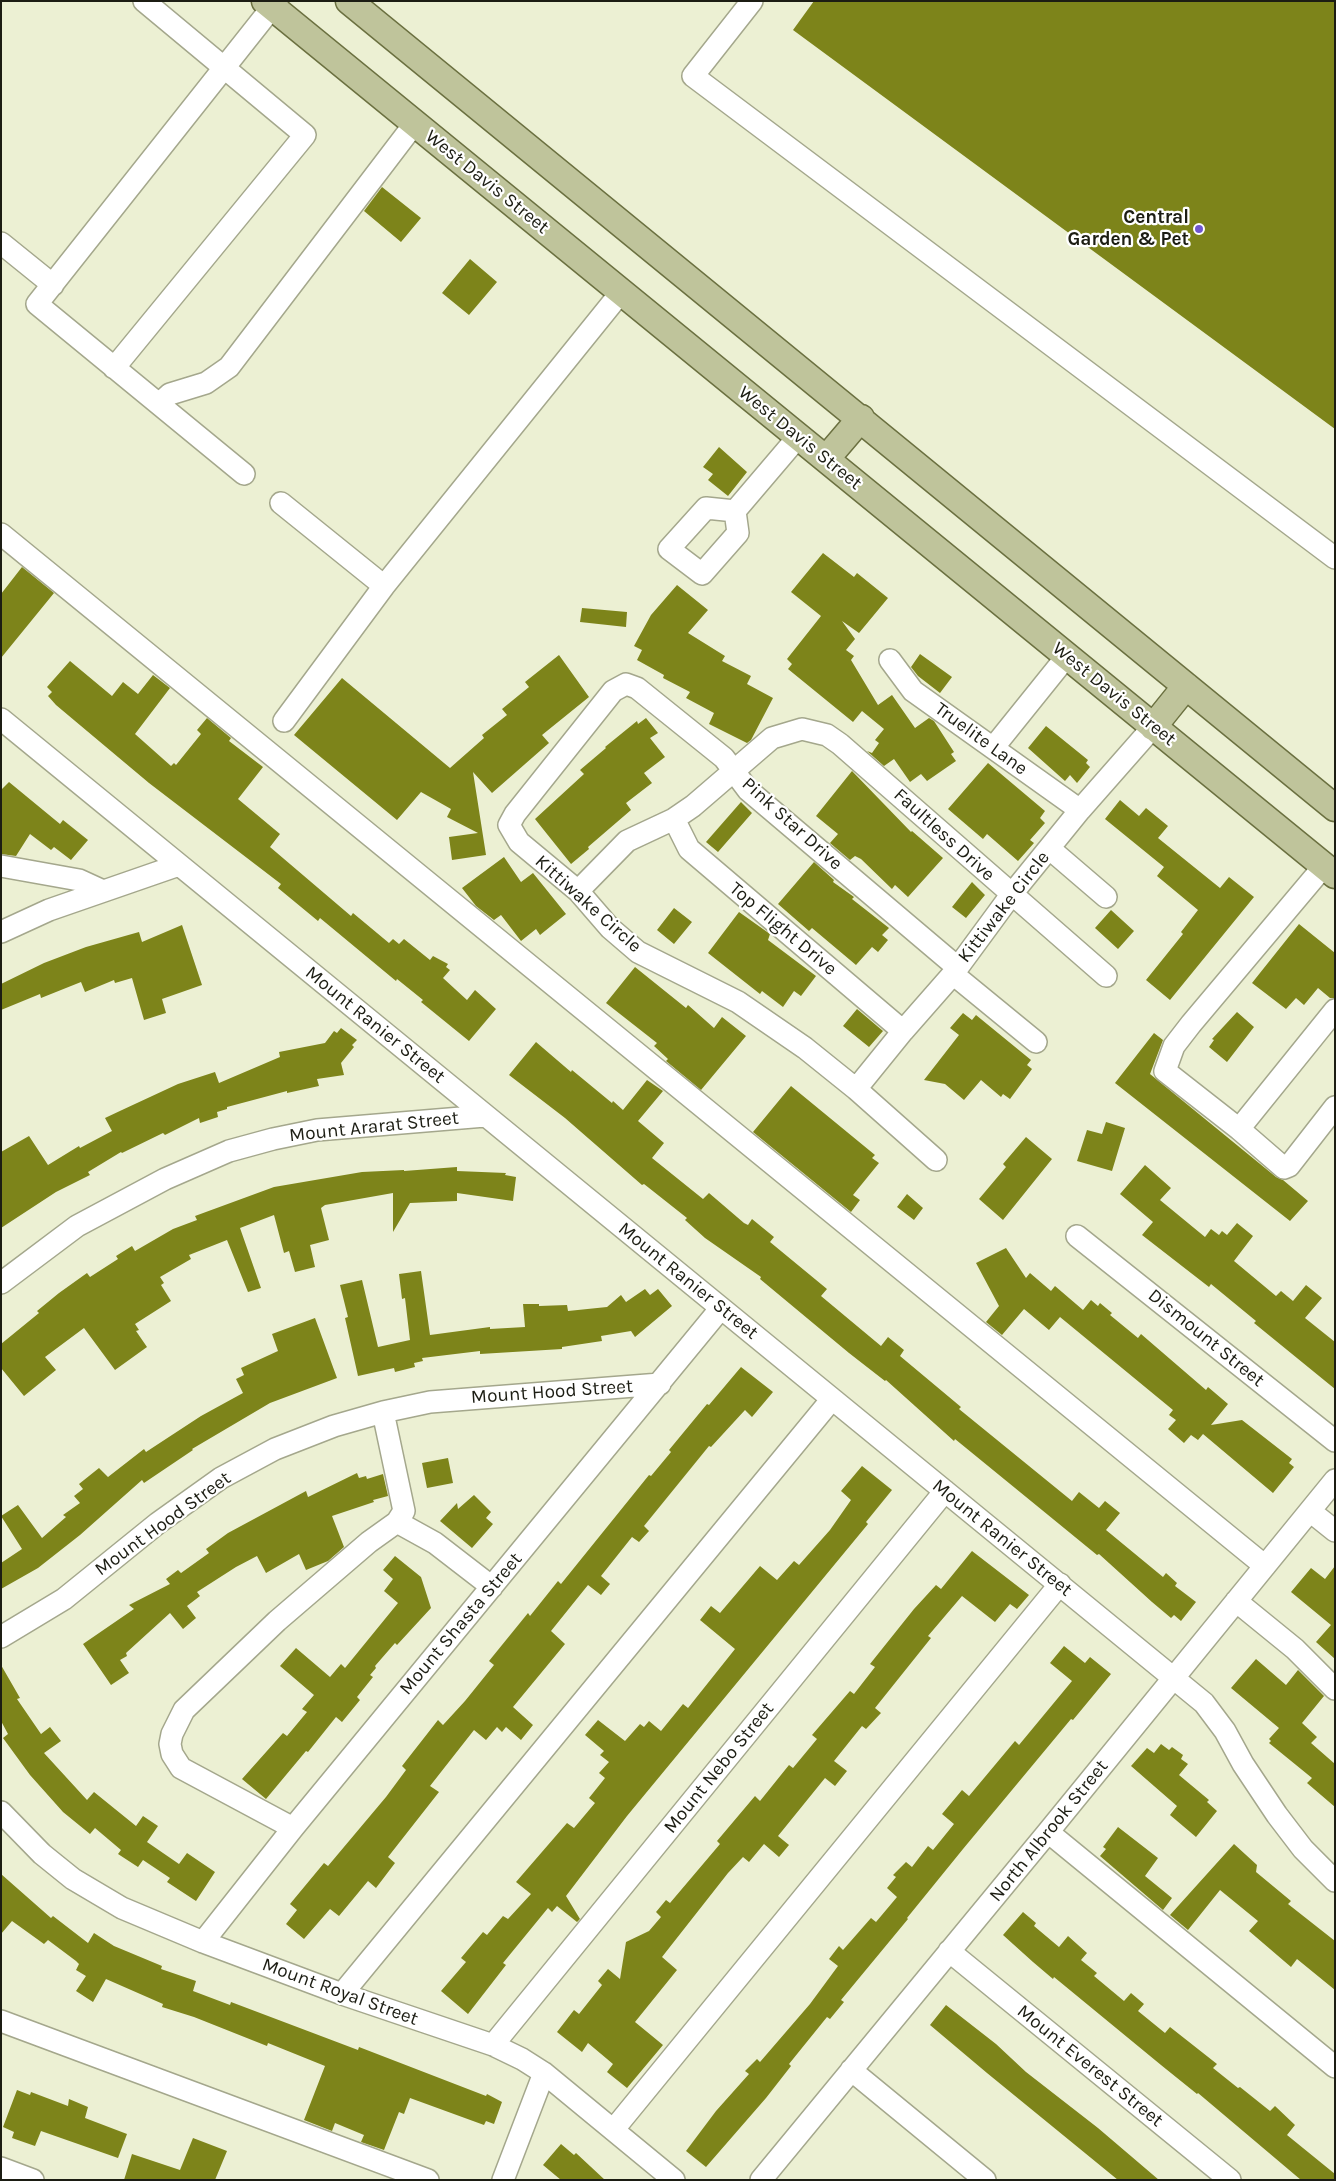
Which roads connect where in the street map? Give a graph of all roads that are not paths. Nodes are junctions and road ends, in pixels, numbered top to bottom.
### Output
1 (144, 1) edge
2 (349, 1) edge
3 (752, 1) edge
4 (271, 3) edge
5 (225, 68) junction
6 (415, 123) junction
7 (1, 243) edge
8 (53, 285) junction
9 (622, 292) junction
10 (114, 368) junction
11 (159, 404) junction
12 (861, 418) junction
13 (798, 437) junction
14 (826, 459) junction
15 (244, 474) dead end
16 (281, 503) dead end
17 (735, 511) dead end
18 (1, 534) edge
19 (1335, 558) edge
20 (384, 586) junction
21 (1067, 656) junction
22 (890, 660) dead end
23 (626, 684) joint
24 (1186, 686) junction
25 (1, 719) edge
26 (284, 722) dead end
27 (1153, 727) junction
28 (993, 748) junction
29 (734, 771) junction
30 (1335, 808) edge
31 (1080, 810) junction
32 (674, 819) junction
33 (1050, 849) junction
34 (179, 865) junction
35 (1, 866) edge
36 (1329, 871) edge
37 (103, 891) junction
38 (578, 891) junction
39 (1011, 895) junction
40 (1106, 897) dead end
41 (1, 932) edge
42 (955, 971) junction
43 (1106, 976) dead end
44 (1335, 1010) edge
45 (903, 1031) junction
46 (1036, 1042) dead end
47 (856, 1089) junction
48 (1335, 1107) edge
49 (485, 1116) junction
50 (1239, 1129) junction
51 (936, 1160) dead end
52 (1077, 1236) dead end
53 (1, 1283) edge
54 (720, 1308) junction
55 (660, 1384) junction
56 (832, 1398) junction
57 (383, 1412) junction
58 (1335, 1440) edge
59 (1335, 1480) edge
60 (945, 1491) junction
61 (1310, 1511) junction
62 (397, 1522) junction
63 (1335, 1531) edge
64 (1265, 1566) junction
65 (1060, 1584) junction
66 (492, 1587) junction
67 (1236, 1601) junction
68 (1, 1636) edge
69 (1174, 1677) junction
70 (1335, 1689) edge
71 (1, 1812) edge
72 (293, 1828) junction
73 (1048, 1832) junction
74 (1335, 1882) edge
75 (203, 1942) junction
76 (949, 1951) junction
77 (342, 1994) junction
78 (1, 2022) edge
79 (493, 2046) junction
80 (1335, 2067) edge
81 (851, 2070) junction
82 (544, 2073) junction
83 (614, 2129) junction
84 (1, 2168) edge
85 (33, 2180) edge
86 (428, 2180) edge
87 (503, 2180) edge
88 (674, 2180) edge
89 (761, 2180) edge
90 (985, 2180) edge
91 (1230, 2180) edge

1 - 5 street
2 - 12 main road
3 - 19 street
4 - 5 street
4 - 6 main road, West Davis Street
5 - 8 street
5 - 10 street
6 - 9 main road, West Davis Street
6 - 11 street
7 - 8 street
8 - 10 street
9 - 13 main road, West Davis Street
9 - 20 street
10 - 11 street
11 - 15 street
12 - 14 main road
12 - 24 main road
13 - 14 main road, West Davis Street
13 - 17 street
14 - 21 main road, West Davis Street
16 - 20 street
18 - 64 street
20 - 26 street
21 - 27 main road, West Davis Street
21 - 28 street
22 - 28 street, Truelite Lane
23 - 29 street, Pink Star Drive
23 - 38 street, Kittiwake Circle
24 - 27 main road
24 - 30 main road
25 - 34 street, Mount Ranier Street
27 - 31 street, Kittiwake Circle
27 - 36 main road, West Davis Street
28 - 31 street, Truelite Lane
29 - 32 street
29 - 39 street, Faultless Drive
29 - 42 street, Pink Star Drive
31 - 33 street, Kittiwake Circle
32 - 38 street
32 - 45 street, Top Flight Drive
33 - 39 street, Kittiwake Circle
33 - 40 street
34 - 37 street
34 - 49 street, Mount Ranier Street
35 - 37 street
36 - 50 street
37 - 41 street
38 - 47 street, Kittiwake Circle
39 - 42 street, Kittiwake Circle
39 - 43 street, Faultless Drive
42 - 45 street, Kittiwake Circle
42 - 46 street, Pink Star Drive
44 - 50 street
45 - 47 street, Kittiwake Circle
47 - 51 street, Kittiwake Circle
48 - 50 street
49 - 53 street, Mount Ararat Street
49 - 54 street, Mount Ranier Street
52 - 58 street, Dismount Street
54 - 55 street, Mount Shasta Street
54 - 56 street, Mount Ranier Street
55 - 57 street, Mount Hood Street
55 - 66 street, Mount Shasta Street
56 - 60 street, Mount Ranier Street
56 - 77 street
57 - 62 street
57 - 68 street, Mount Hood Street
59 - 61 street, North Albrook Street
60 - 65 street, Mount Ranier Street
60 - 79 street, Mount Nebo Street
61 - 63 street
61 - 64 street, North Albrook Street
62 - 66 street
62 - 72 street
64 - 67 street, North Albrook Street
65 - 69 street, Mount Ranier Street
65 - 83 street
66 - 72 street, Mount Shasta Street
67 - 69 street, North Albrook Street
67 - 70 street
69 - 73 street, North Albrook Street
69 - 74 street, Mount Ranier Street
71 - 75 street, Mount Royal Street
72 - 75 street, Mount Shasta Street
73 - 76 street, North Albrook Street
73 - 80 street
75 - 77 street, Mount Royal Street
76 - 81 street, North Albrook Street
76 - 91 street, Mount Everest Street
77 - 79 street, Mount Royal Street
78 - 86 street
79 - 82 street, Mount Royal Street
81 - 89 street, North Albrook Street
81 - 90 street
82 - 83 street, Mount Royal Street
82 - 87 street
83 - 88 street, Mount Royal Street
84 - 85 street

